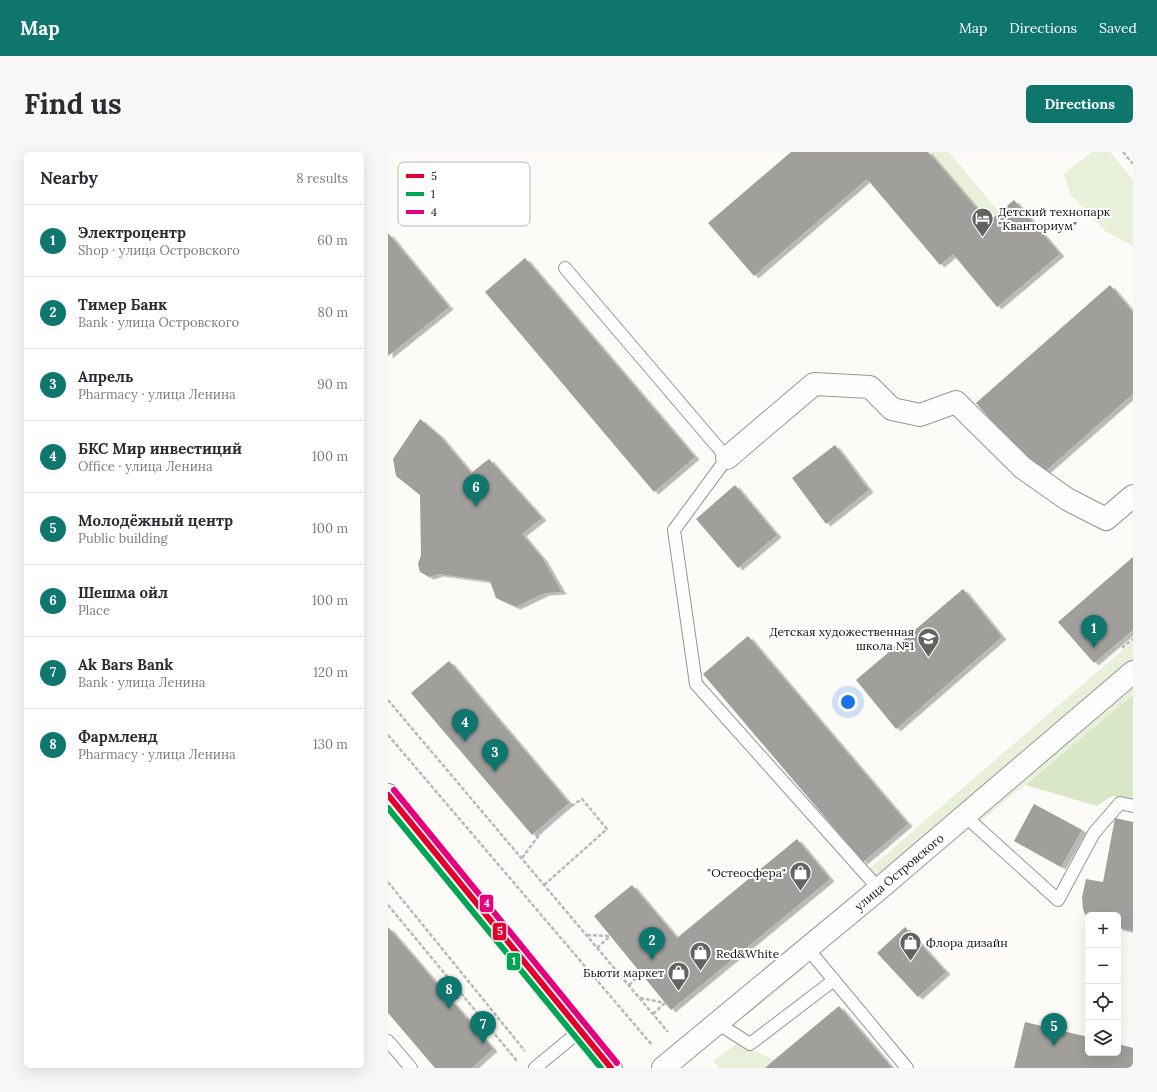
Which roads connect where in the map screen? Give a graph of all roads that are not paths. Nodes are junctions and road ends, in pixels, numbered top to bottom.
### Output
1 (565, 268) dead end
2 (727, 458) junction
3 (1133, 496) edge
4 (1133, 672) edge
5 (388, 795) edge
6 (1133, 806) edge
7 (965, 816) junction
8 (879, 889) junction
9 (808, 949) junction
10 (834, 980) junction
11 (717, 1023) junction
12 (581, 1030) junction
13 (388, 1041) edge
14 (666, 1066) edge
15 (536, 1067) edge
16 (411, 1068) edge
17 (611, 1068) edge
18 (907, 1068) edge

1 - 2 lane
2 - 3 street
2 - 8 lane
4 - 7 street, улица Островского
5 - 12 main road
6 - 7 lane
7 - 8 street, улица Островского
8 - 9 street, улица Островского
9 - 10 lane
9 - 11 street, улица Островского
10 - 11 lane
10 - 18 lane
11 - 14 street, улица Островского
12 - 15 lane
12 - 17 main road
13 - 16 lane

